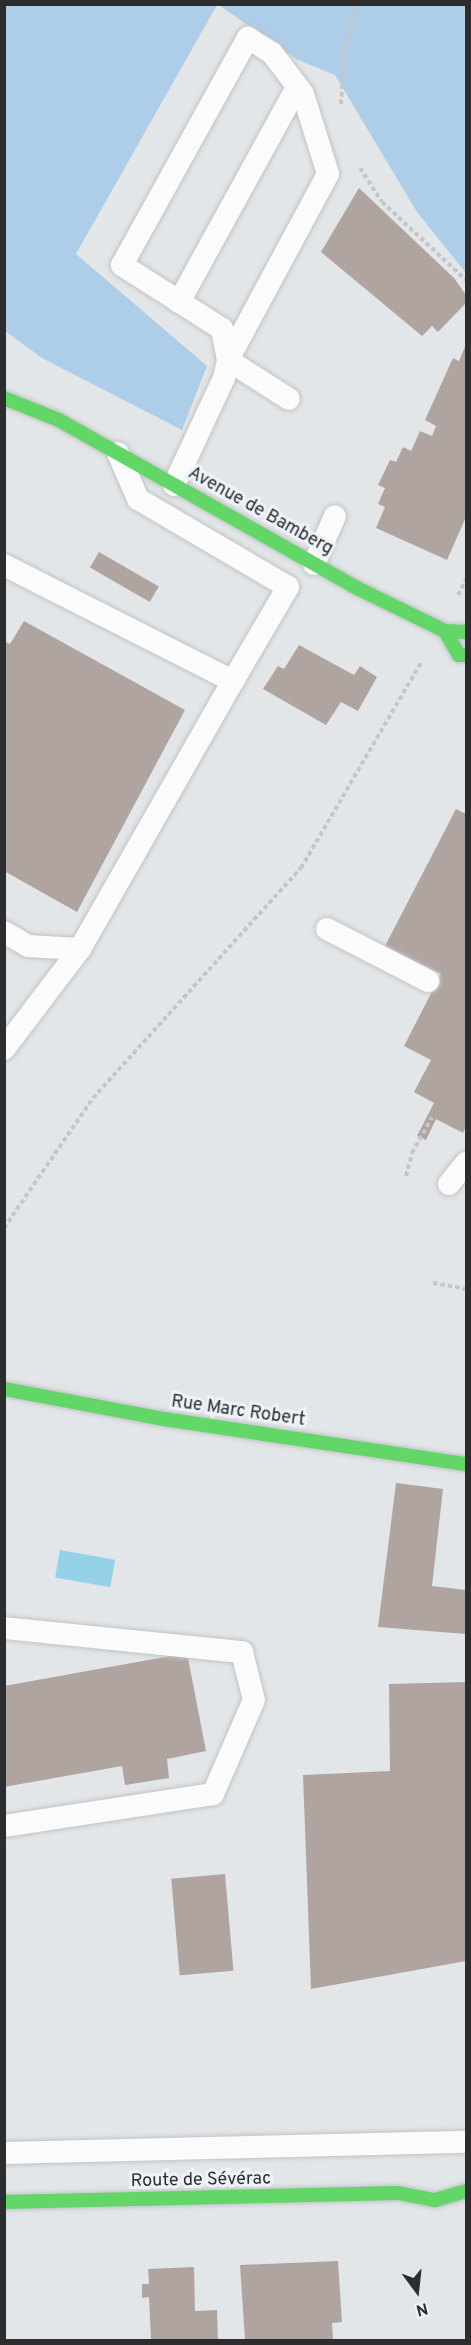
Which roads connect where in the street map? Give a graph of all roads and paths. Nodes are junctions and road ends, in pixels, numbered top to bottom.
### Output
1 (356, 4) edge
2 (297, 87) junction
3 (342, 107) dead end
4 (356, 158) dead end
5 (466, 280) edge
6 (179, 302) junction
7 (228, 360) junction
8 (28, 393) dead end
9 (4, 398) edge
10 (289, 399) dead end
11 (59, 420) junction
12 (118, 453) junction
13 (174, 485) junction
14 (335, 516) dead end
15 (314, 564) junction
16 (4, 565) edge
17 (466, 579) edge
18 (455, 601) dead end
19 (445, 631) junction
20 (466, 632) edge
21 (466, 655) edge
22 (424, 656) dead end
23 (233, 681) junction
24 (327, 929) dead end
25 (4, 932) edge
26 (80, 949) junction
27 (428, 981) dead end
28 (4, 1049) edge
29 (432, 1118) dead end
30 (466, 1163) edge
31 (406, 1176) dead end
32 (449, 1184) dead end
33 (4, 1228) edge
34 (433, 1282) dead end
35 (466, 1289) edge
36 (4, 1389) edge
37 (466, 1464) edge
38 (4, 1628) edge
39 (4, 1826) edge
40 (466, 2142) edge
41 (4, 2153) edge
42 (446, 2183) dead end
43 (426, 2184) dead end
44 (466, 2189) edge
45 (398, 2193) junction
46 (4, 2202) edge

1 - 3 path
2 - 6 lane
2 - 6 lane
2 - 7 lane
4 - 5 path
6 - 7 lane
7 - 10 lane
7 - 13 lane
8 - 11 main road, Avenue de Bamberg
9 - 11 main road, Avenue de Bamberg
11 - 12 main road, Avenue de Bamberg
12 - 13 main road, Avenue de Bamberg
12 - 23 lane
13 - 15 main road, Avenue de Bamberg
14 - 15 lane
15 - 19 main road, Avenue de Bamberg
16 - 23 lane
17 - 18 path
19 - 20 main road, Avenue de Bamberg
19 - 21 main road, Avenue de Bamberg
22 - 33 path
23 - 26 lane
24 - 27 lane
25 - 26 lane
26 - 28 lane
29 - 31 path
30 - 32 lane
34 - 35 path
36 - 37 main road, Rue Marc Robert
38 - 39 lane
40 - 41 lane
42 - 44 main road, Route de Sévérac
43 - 45 main road, Route de Sévérac
44 - 45 main road, Route de Sévérac
45 - 46 main road, Route de Sévérac

